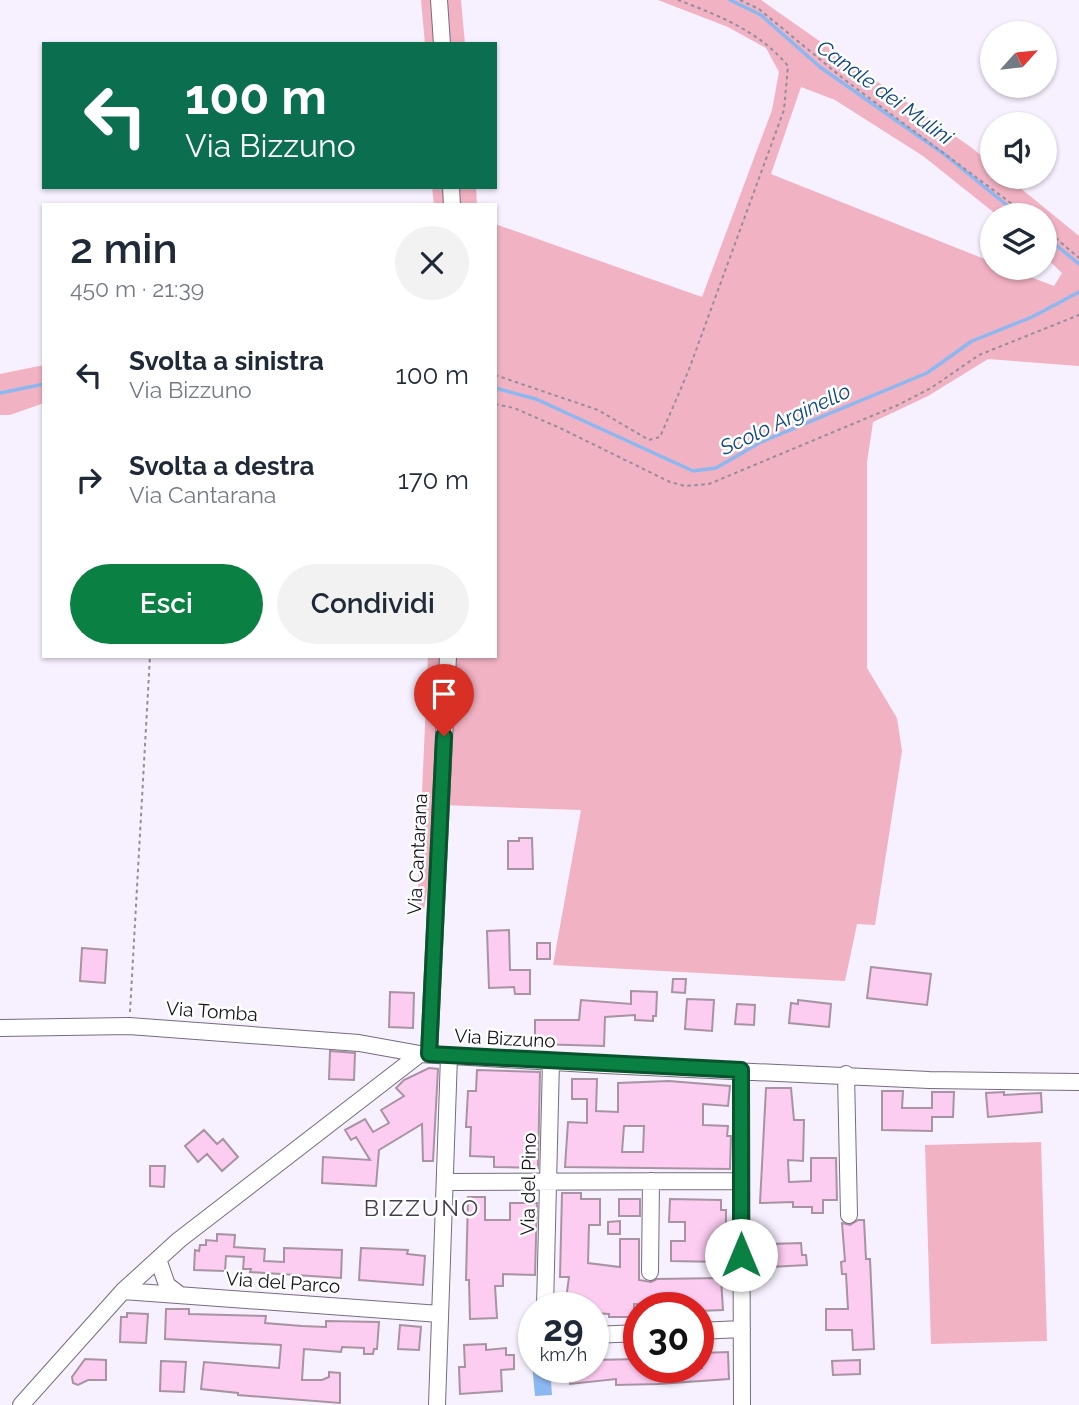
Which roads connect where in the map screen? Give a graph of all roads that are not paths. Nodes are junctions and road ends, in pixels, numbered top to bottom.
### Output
1 (439, 0) edge
2 (442, 42) edge
3 (448, 658) edge
4 (0, 1028) edge
5 (424, 1054) junction
6 (449, 1056) junction
7 (551, 1061) junction
8 (741, 1070) junction
9 (846, 1074) junction
10 (1079, 1082) edge
11 (549, 1180) junction
12 (651, 1181) junction
13 (741, 1181) junction
14 (445, 1182) junction
15 (849, 1215) dead end
16 (158, 1259) junction
17 (650, 1272) dead end
18 (123, 1291) junction
19 (545, 1292) edge
20 (180, 1295) junction
21 (440, 1314) junction
22 (742, 1329) junction
23 (714, 1330) edge
24 (21, 1405) edge
25 (437, 1405) edge
26 (742, 1405) edge

1 - 2 street
3 - 5 street, Via Cantarana
4 - 5 street, Via Tomba
5 - 6 street, Via Bizzuno
5 - 16 street
6 - 7 street, Via Bizzuno
6 - 14 street
7 - 8 street, Via Bizzuno
7 - 11 street, Via del Pino
8 - 9 street, Via Bizzuno
8 - 13 street
9 - 10 street, Via Bizzuno
9 - 15 street
11 - 12 street
11 - 14 street
11 - 19 street, Via del Pino
12 - 13 street
12 - 17 street
13 - 22 street
14 - 21 street
16 - 18 street
16 - 20 street
18 - 20 street, Via del Parco
18 - 24 street
20 - 21 street, Via del Parco
21 - 25 street
22 - 23 street
22 - 26 street

